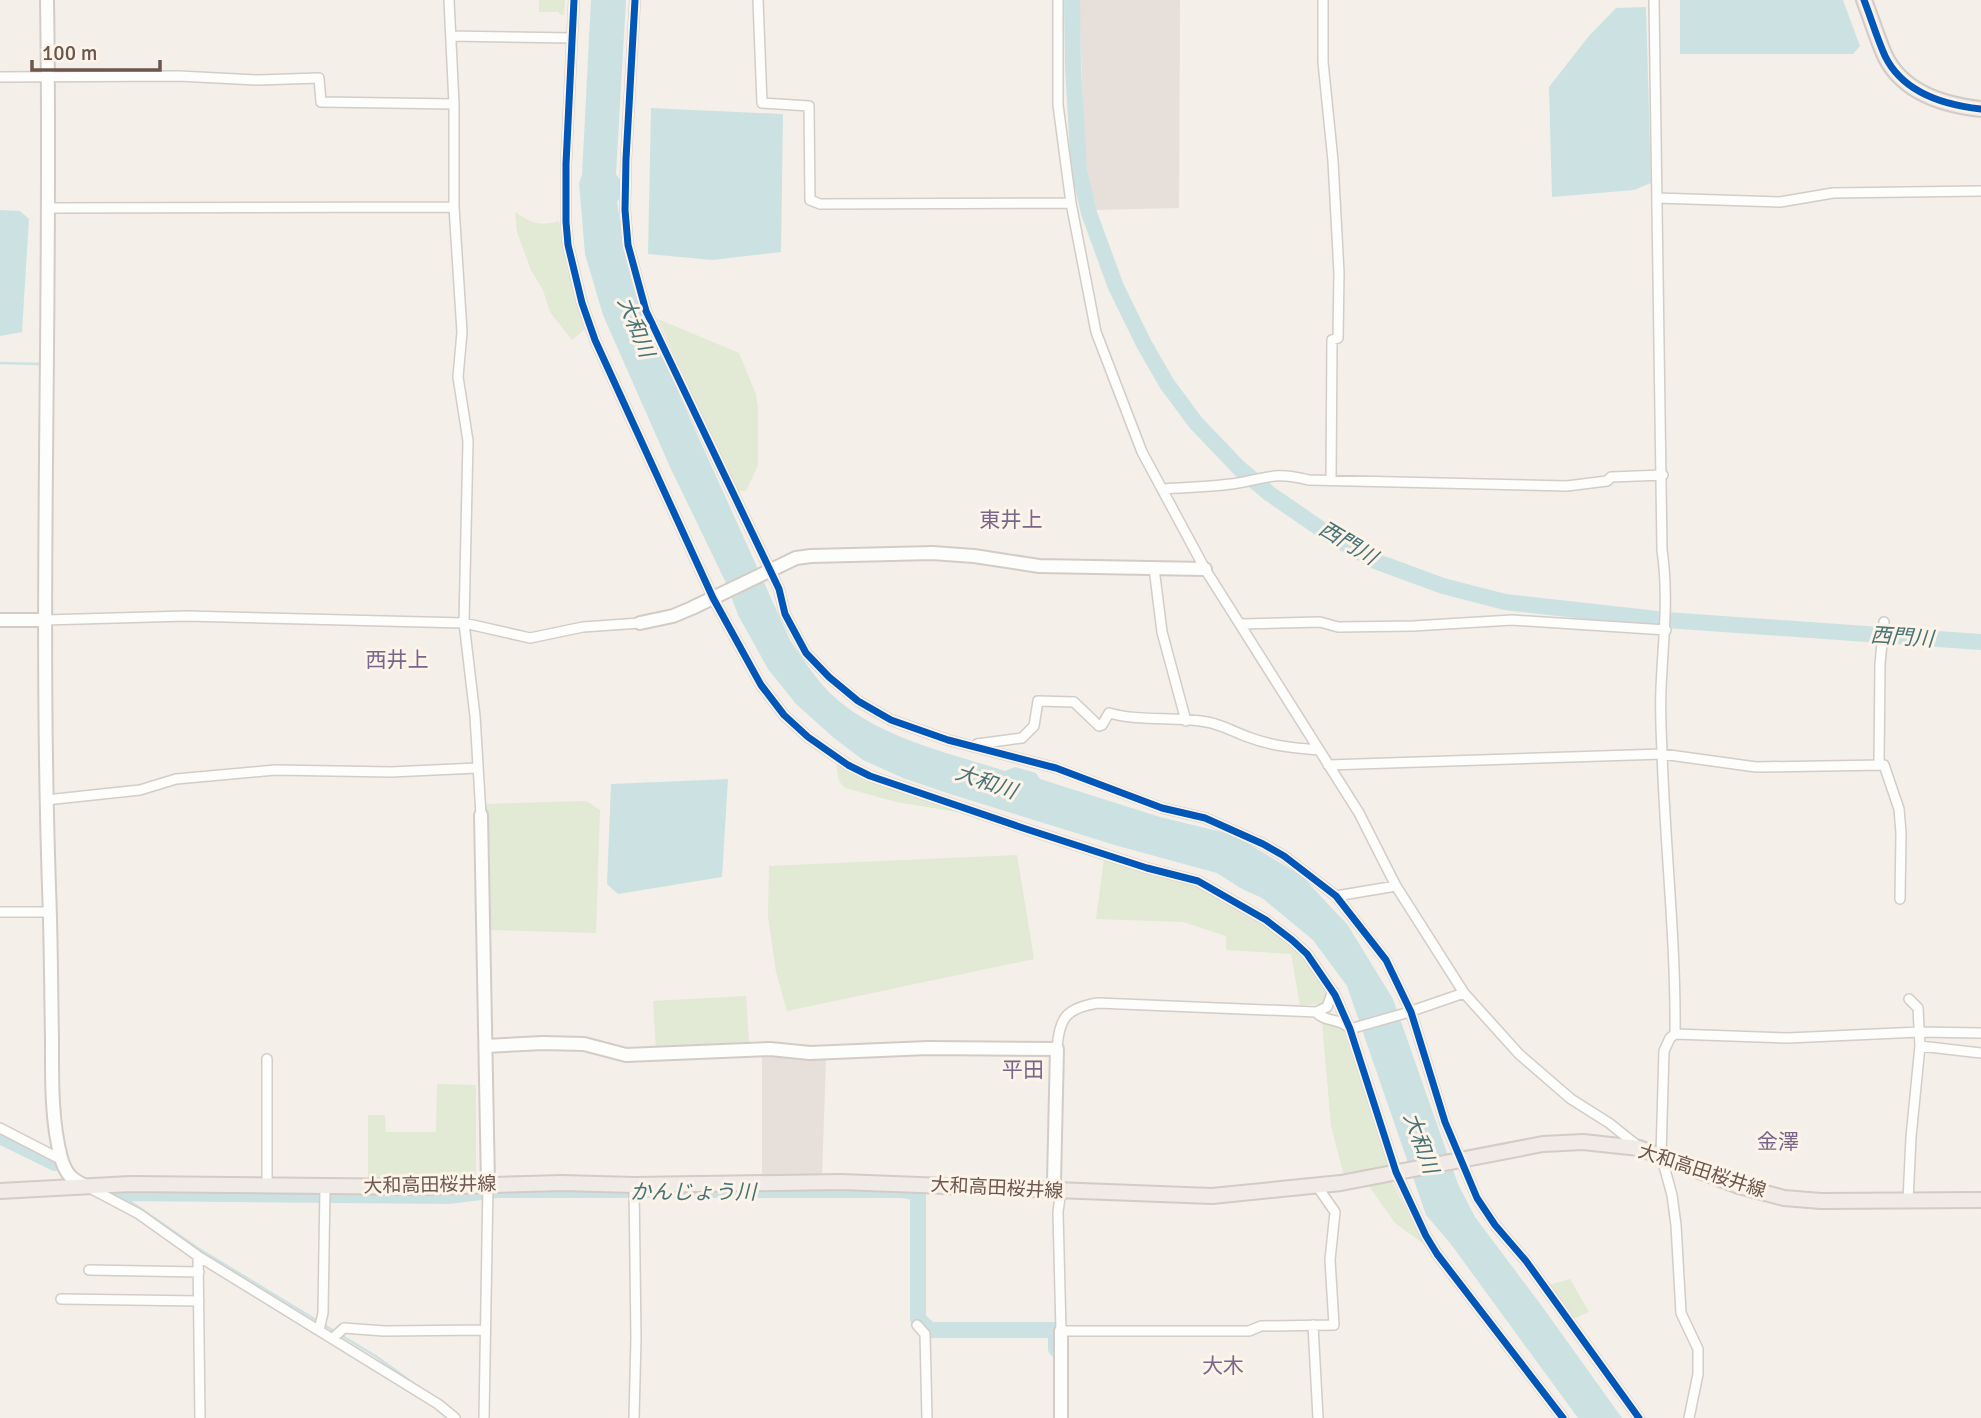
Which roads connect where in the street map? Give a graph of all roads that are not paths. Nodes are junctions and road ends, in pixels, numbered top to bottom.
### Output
1 (47, 0) edge
2 (449, 0) edge
3 (574, 0) edge
4 (635, 0) edge
5 (758, 0) edge
6 (1058, 0) edge
7 (1323, 0) edge
8 (1654, 0) edge
9 (1864, 0) edge
10 (451, 36) junction
11 (572, 38) junction
12 (48, 75) junction
13 (0, 77) edge
14 (454, 104) junction
15 (1981, 109) edge
16 (1981, 191) edge
17 (1657, 198) junction
18 (1071, 203) junction
19 (454, 207) junction
20 (48, 208) junction
21 (1663, 475) junction
22 (1331, 480) junction
23 (1162, 489) junction
24 (1154, 568) junction
25 (1205, 569) junction
26 (769, 573) junction
27 (715, 597) junction
28 (0, 620) edge
29 (45, 620) junction
30 (464, 623) junction
31 (640, 623) joint
32 (1884, 623) dead end
33 (1241, 624) junction
34 (1666, 628) junction
35 (1186, 721) junction
36 (970, 745) junction
37 (1319, 750) junction
38 (1662, 754) junction
39 (1328, 765) junction
40 (1879, 765) junction
41 (477, 768) junction
42 (46, 800) junction
43 (481, 815) joint
44 (1396, 886) junction
45 (1336, 896) junction
46 (1900, 900) dead end
47 (0, 912) edge
48 (50, 912) junction
49 (1333, 991) junction
50 (1464, 993) junction
51 (1909, 999) dead end
52 (1316, 1012) junction
53 (1408, 1013) junction
54 (1352, 1028) junction
55 (1919, 1032) junction
56 (1981, 1033) edge
57 (1675, 1034) junction
58 (486, 1046) junction
59 (1920, 1046) junction
60 (1057, 1049) junction
61 (1981, 1053) edge
62 (268, 1059) dead end
63 (0, 1128) edge
64 (1639, 1148) junction
65 (1661, 1156) junction
66 (62, 1160) junction
67 (1459, 1160) junction
68 (1399, 1172) junction
69 (267, 1186) junction
70 (1317, 1186) junction
71 (88, 1187) junction
72 (488, 1189) junction
73 (634, 1189) junction
74 (1060, 1190) junction
75 (0, 1191) edge
76 (325, 1191) junction
77 (1981, 1200) edge
78 (1908, 1201) junction
79 (198, 1256) junction
80 (89, 1270) dead end
81 (199, 1272) junction
82 (61, 1299) dead end
83 (199, 1301) junction
84 (917, 1325) dead end
85 (1313, 1325) junction
86 (319, 1330) junction
87 (484, 1330) junction
88 (1061, 1331) junction
89 (334, 1338) junction
90 (200, 1418) edge
91 (455, 1418) edge
92 (484, 1418) edge
93 (634, 1418) edge
94 (927, 1418) edge
95 (1061, 1418) edge
96 (1318, 1418) edge
97 (1563, 1418) edge
98 (1639, 1418) edge
99 (1689, 1418) edge

1 - 12 street
2 - 10 street
3 - 11 street
4 - 26 street
5 - 18 street
6 - 18 street
7 - 22 street
8 - 17 street
9 - 15 main road
10 - 11 street
10 - 14 street
11 - 27 street
12 - 13 street
12 - 14 street
12 - 20 street
14 - 19 street
16 - 17 street
17 - 21 street
18 - 23 street
19 - 20 street
19 - 30 street
20 - 29 street
21 - 22 street
21 - 34 street
22 - 23 street
23 - 25 street
24 - 25 street
24 - 26 street
24 - 35 street
25 - 33 street
26 - 27 street
26 - 36 street
27 - 31 street
27 - 49 street
28 - 29 street
29 - 30 street
29 - 42 street
30 - 31 street
30 - 41 street
32 - 40 street
33 - 34 street
33 - 37 street
34 - 38 street
35 - 36 street
35 - 37 street
36 - 45 street
37 - 39 street
38 - 39 street
38 - 40 street
38 - 57 street
39 - 44 street
40 - 46 street
41 - 42 street
41 - 43 street
42 - 48 street
43 - 58 street
44 - 45 street
44 - 50 street
45 - 53 street
47 - 48 street
48 - 66 street
49 - 52 street
49 - 54 street
50 - 53 street
50 - 64 street
51 - 55 street
52 - 54 street
52 - 60 street
53 - 54 street
53 - 67 street
54 - 68 street
55 - 56 street
55 - 57 street
55 - 59 street
57 - 65 street
58 - 60 street
58 - 72 street
59 - 61 street
59 - 78 street
60 - 74 street
62 - 69 street
63 - 66 street
64 - 65 main road, 大和高田桜井線
64 - 67 main road, 大和高田桜井線
65 - 78 main road, 大和高田桜井線
65 - 99 street
66 - 71 street
67 - 68 main road, 大和高田桜井線
67 - 98 street
68 - 70 main road, 大和高田桜井線
68 - 97 street
69 - 71 main road, 大和高田桜井線
69 - 76 main road, 大和高田桜井線
70 - 74 main road, 大和高田桜井線
70 - 85 street
71 - 75 main road, 大和高田桜井線
71 - 79 street
72 - 73 main road, 大和高田桜井線
72 - 76 main road, 大和高田桜井線
72 - 87 street
73 - 74 main road, 大和高田桜井線
73 - 93 street
74 - 88 street
76 - 86 street
77 - 78 main road, 大和高田桜井線
79 - 81 street
79 - 86 street
80 - 81 street
81 - 83 street
82 - 83 street
83 - 90 street
84 - 94 street
85 - 88 street
85 - 96 street
86 - 89 street
87 - 89 street
87 - 92 street
88 - 95 street
89 - 91 street

